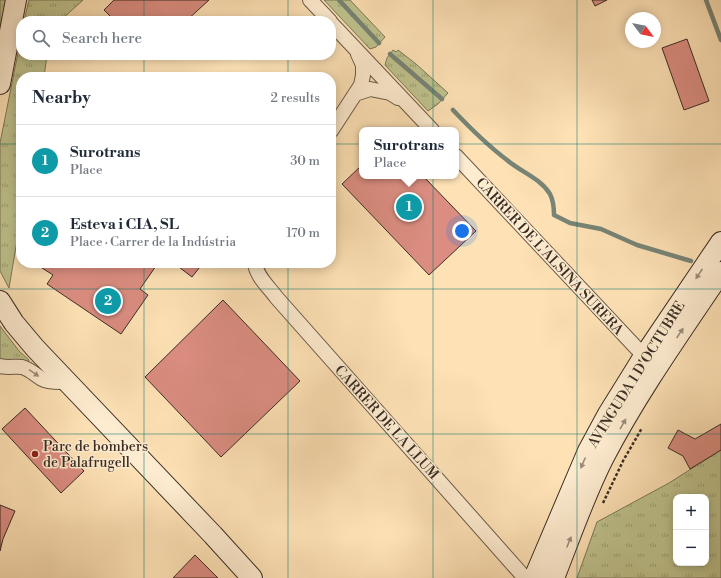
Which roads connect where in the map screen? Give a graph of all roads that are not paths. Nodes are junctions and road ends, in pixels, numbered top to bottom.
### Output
1 (16, 0) edge
2 (310, 0) edge
3 (325, 16) edge
4 (336, 28) edge
5 (348, 41) junction
6 (0, 84) edge
7 (355, 94) junction
8 (407, 104) junction
9 (336, 123) edge
10 (429, 127) edge
11 (459, 159) edge
12 (721, 242) edge
13 (256, 268) edge
14 (721, 272) edge
15 (0, 301) edge
16 (651, 360) junction
17 (4, 369) edge
18 (67, 382) junction
19 (252, 578) edge
20 (525, 578) edge
21 (534, 578) edge
22 (554, 578) edge

1 - 6 main road
2 - 3 street
4 - 5 street
5 - 7 street
5 - 8 street
7 - 8 street
7 - 9 street
8 - 10 street
11 - 16 street, CARRER DE L'ALSINA SURERA
12 -> 16 main road, AVINGUDA 1 D'OCTUBRE
13 - 20 street, CARRER DE LA LLUM
16 -> 14 main road, AVINGUDA 1 D'OCTUBRE
15 - 18 main road
16 -> 21 main road, AVINGUDA 1 D'OCTUBRE
22 -> 16 main road, AVINGUDA 1 D'OCTUBRE
17 -> 18 street
18 - 19 main road

